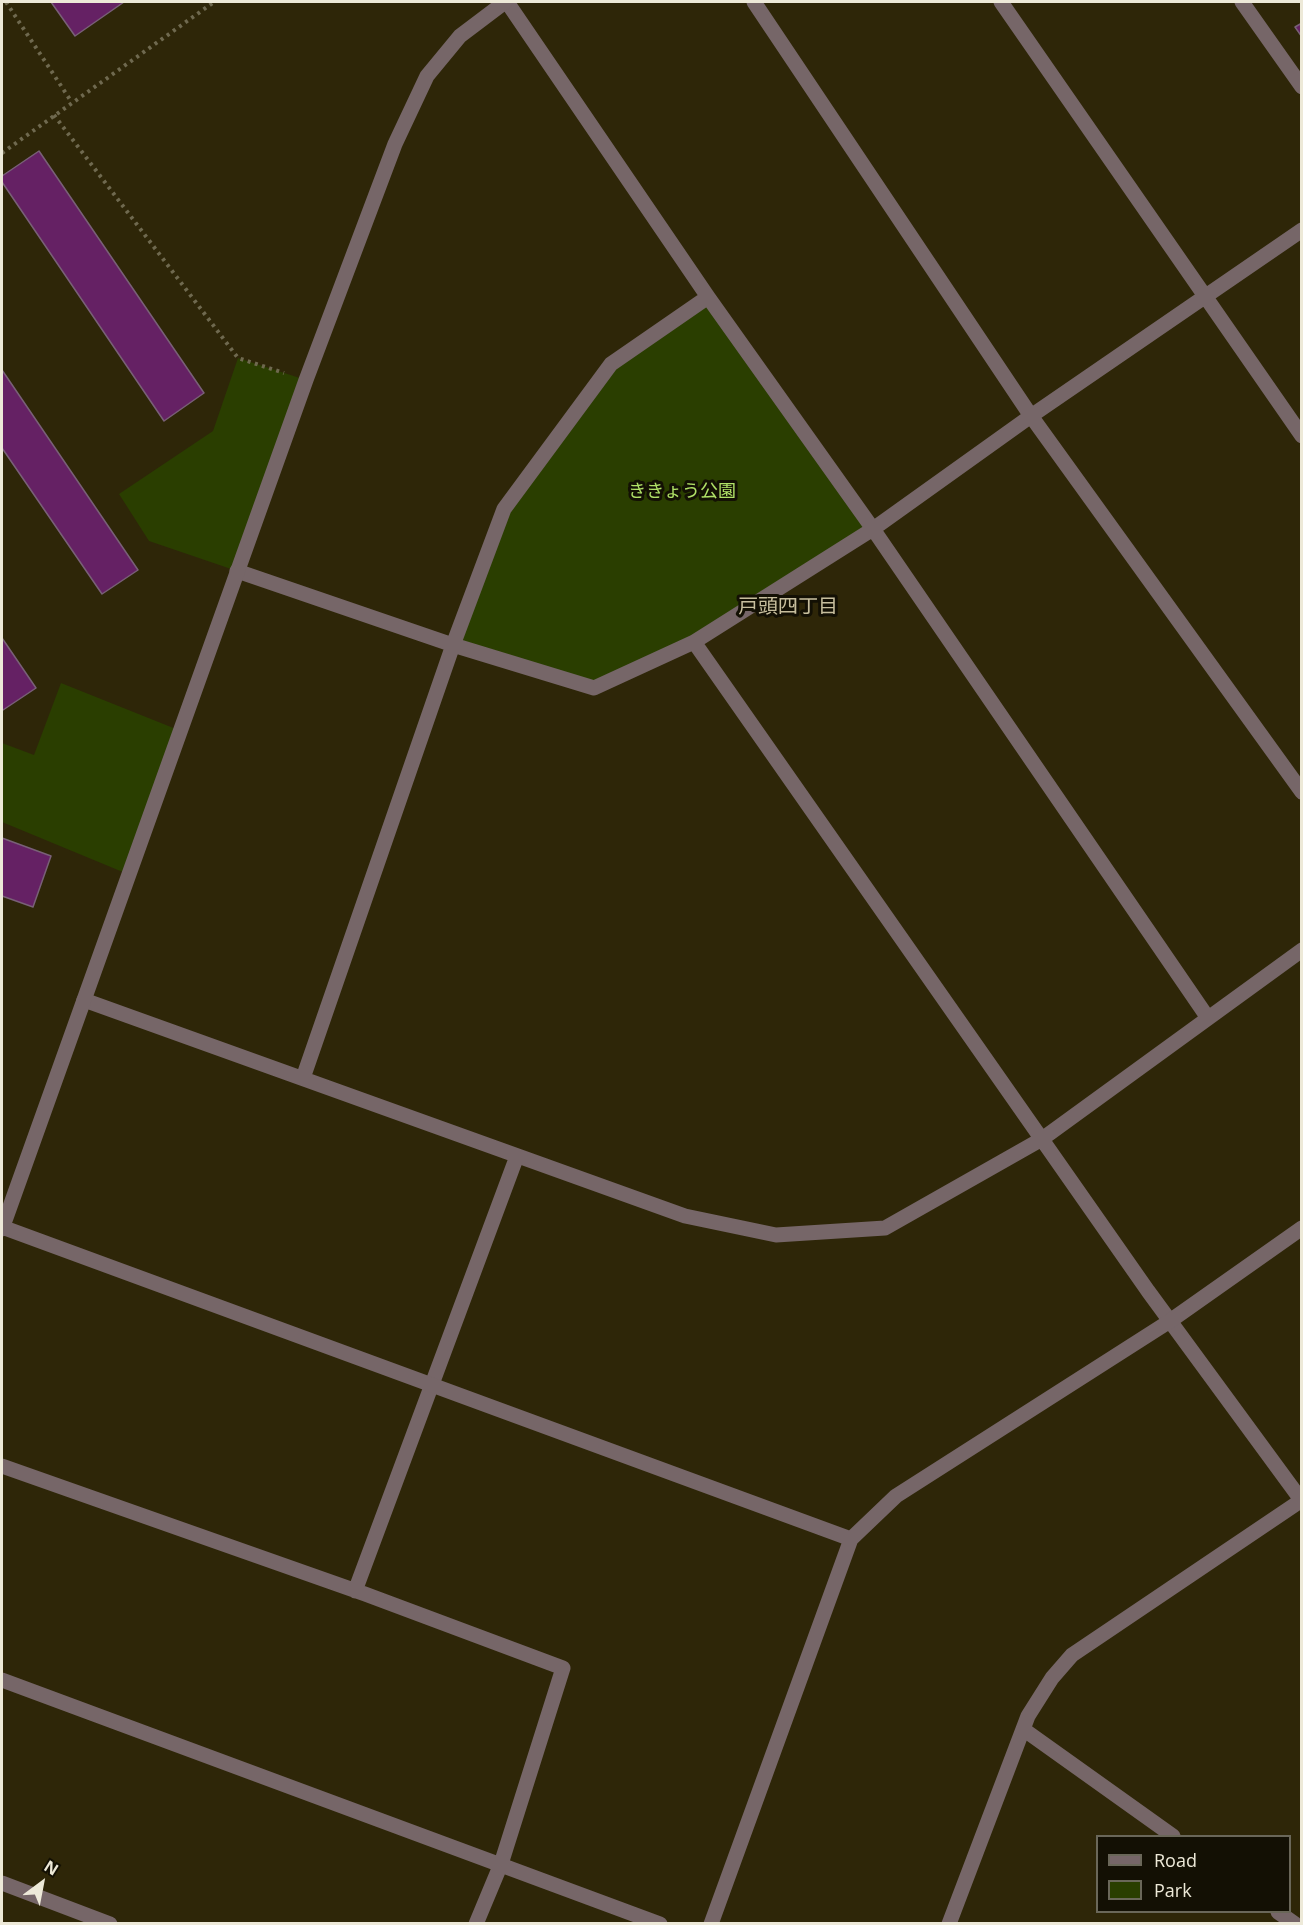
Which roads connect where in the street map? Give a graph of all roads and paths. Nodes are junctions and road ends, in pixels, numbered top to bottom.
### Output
1 (6, 2) edge
2 (214, 2) edge
3 (506, 2) edge
4 (754, 2) edge
5 (1001, 2) edge
6 (1242, 2) edge
7 (1302, 87) edge
8 (71, 101) junction
9 (54, 115) junction
10 (2, 153) edge
11 (1302, 230) edge
12 (1206, 294) junction
13 (708, 297) junction
14 (306, 380) junction
15 (1031, 416) junction
16 (1302, 436) edge
17 (873, 529) junction
18 (237, 571) junction
19 (694, 642) junction
20 (453, 645) junction
21 (1302, 792) edge
22 (1302, 950) edge
23 (84, 1000) junction
24 (1208, 1018) junction
25 (303, 1078) junction
26 (1042, 1139) junction
27 (517, 1156) junction
28 (2, 1228) edge
29 (1302, 1228) edge
30 (1170, 1321) junction
31 (431, 1385) junction
32 (2, 1466) edge
33 (1301, 1500) edge
34 (851, 1539) junction
35 (355, 1590) junction
36 (2, 1680) edge
37 (1023, 1730) junction
38 (1172, 1835) edge
39 (501, 1864) junction
40 (2, 1883) edge
41 (1281, 1913) edge
42 (110, 1923) edge
43 (476, 1923) edge
44 (660, 1923) edge
45 (711, 1923) edge
46 (949, 1923) edge
47 (1295, 1923) edge

1 - 8 path
2 - 8 path
3 - 13 street
3 - 14 street
4 - 15 street
5 - 12 street
6 - 7 street
8 - 9 path
9 - 10 path
9 - 14 path
11 - 12 street
12 - 15 street
12 - 16 street
13 - 17 street
13 - 20 street
14 - 18 street
15 - 17 street
15 - 21 street
17 - 19 street
17 - 24 street
18 - 20 street
18 - 23 street
19 - 20 street
19 - 26 street
20 - 25 street
22 - 24 street
23 - 25 street
23 - 28 street
24 - 26 street
25 - 27 street
26 - 27 street
26 - 30 street
27 - 31 street
28 - 31 street
29 - 30 street
30 - 33 street
30 - 34 street
31 - 34 street
31 - 35 street
32 - 35 street
33 - 37 street
34 - 45 street
35 - 39 street
36 - 39 street
37 - 38 street
37 - 46 street
39 - 43 street
39 - 44 street
40 - 42 street
41 - 47 street

